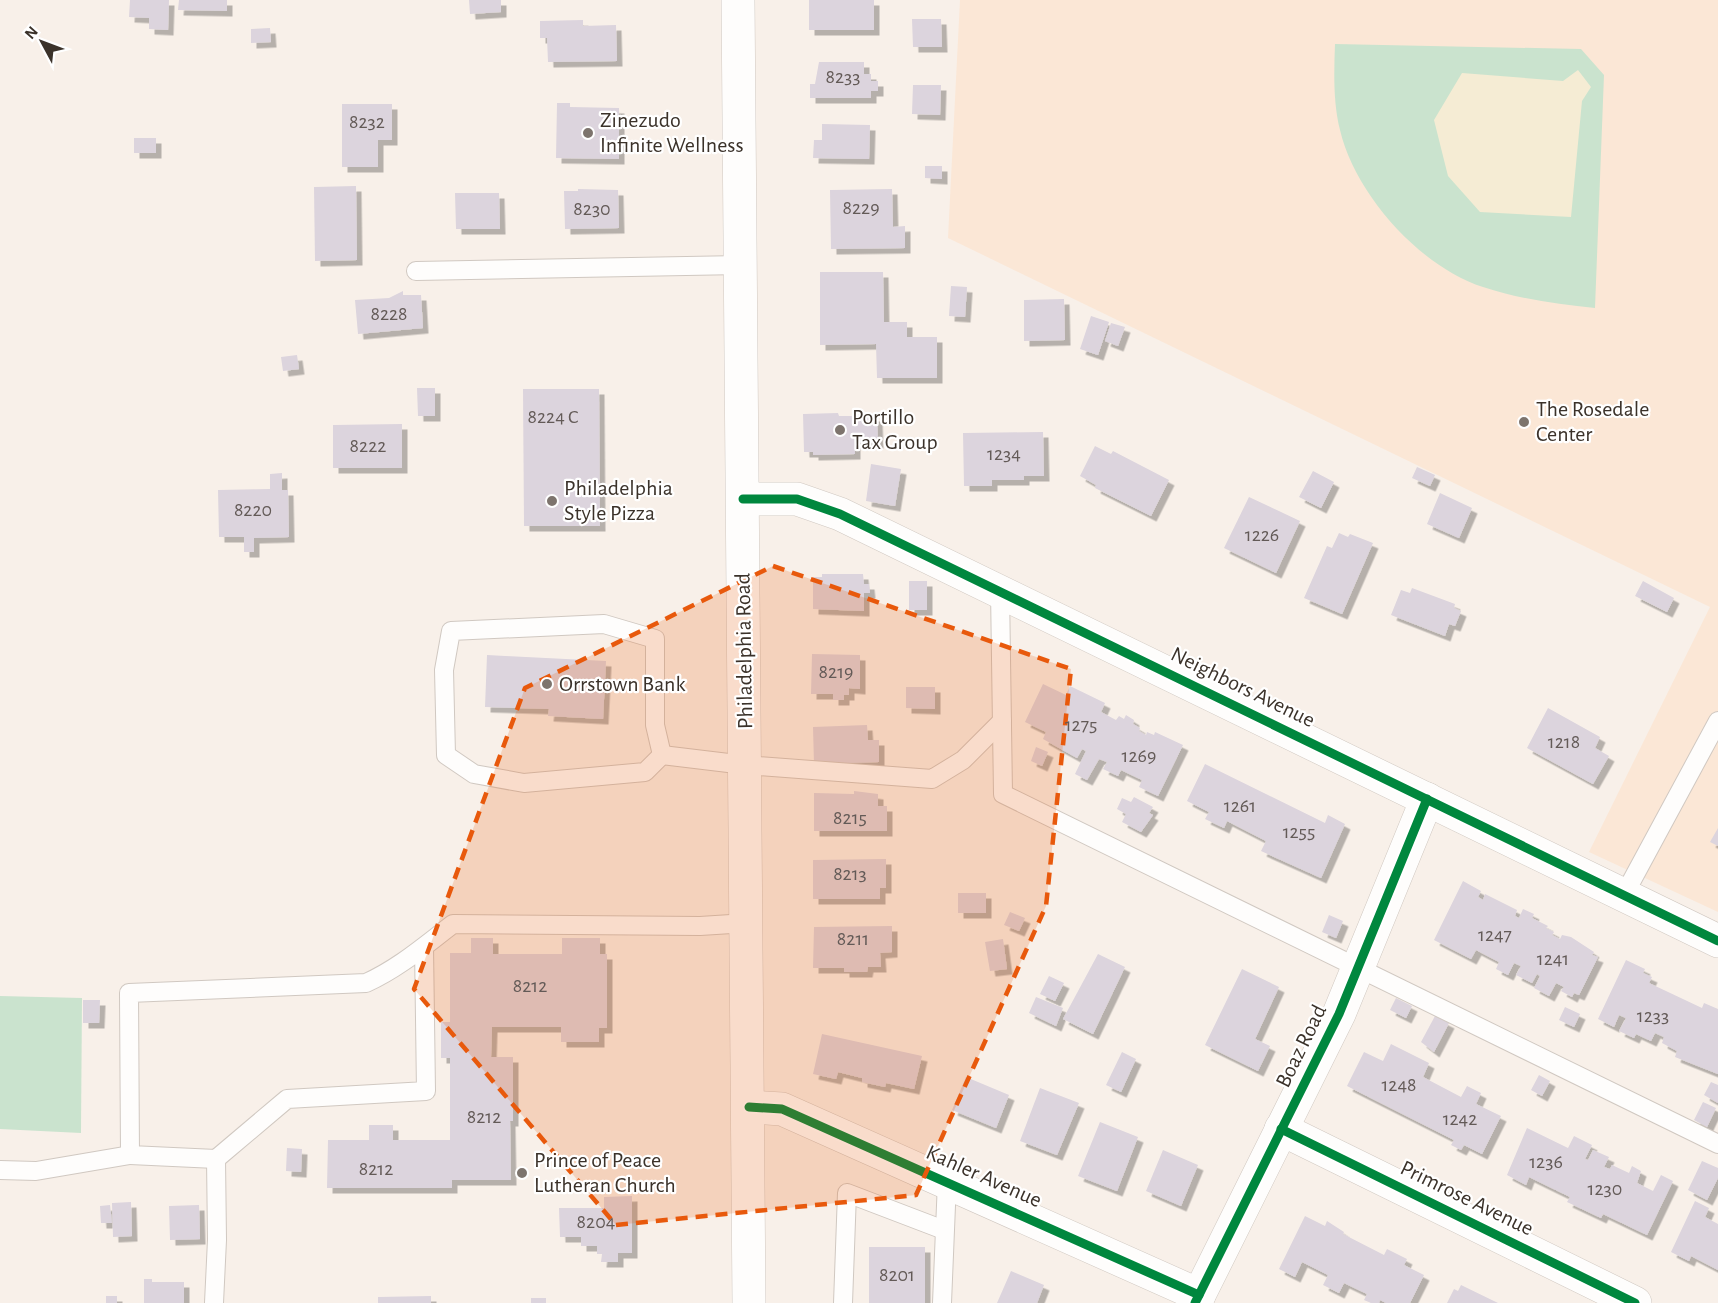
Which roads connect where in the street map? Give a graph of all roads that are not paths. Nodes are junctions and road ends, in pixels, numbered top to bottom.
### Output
1 (738, 0) edge
2 (741, 265) junction
3 (416, 271) dead end
4 (743, 499) junction
5 (1000, 590) junction
6 (1718, 721) edge
7 (1002, 722) junction
8 (662, 755) junction
9 (745, 765) junction
10 (1427, 799) junction
11 (1624, 895) junction
12 (747, 924) junction
13 (1718, 941) edge
14 (424, 947) junction
15 (1358, 968) junction
16 (749, 1107) junction
17 (1281, 1129) junction
18 (1718, 1144) edge
19 (130, 1155) junction
20 (216, 1159) junction
21 (0, 1170) edge
22 (946, 1181) junction
23 (944, 1230) junction
24 (1203, 1300) edge
25 (214, 1303) edge
26 (749, 1303) edge
27 (843, 1303) edge
28 (942, 1303) edge
29 (1635, 1303) edge

1 - 2 street, Philadelphia Road
2 - 3 lane
2 - 4 street, Philadelphia Road
4 - 5 street, Neighbors Avenue
4 - 9 street, Philadelphia Road
5 - 7 lane
5 - 10 street, Neighbors Avenue
6 - 11 lane
7 - 9 lane
7 - 15 lane
8 - 8 lane
8 - 9 lane
9 - 12 street, Philadelphia Road
10 - 11 street, Neighbors Avenue
10 - 15 street, Boaz Road
11 - 13 street, Neighbors Avenue
12 - 14 lane
12 - 16 street, Philadelphia Road
14 - 19 lane
14 - 20 lane
15 - 17 street, Boaz Road
15 - 18 lane
16 - 22 street, Kahler Avenue
16 - 26 street, Philadelphia Road
17 - 24 street, Boaz Road
17 - 29 street, Primrose Avenue
19 - 20 lane
19 - 21 lane
20 - 25 lane
22 - 23 lane
22 - 24 street, Kahler Avenue
23 - 27 lane
23 - 28 lane

